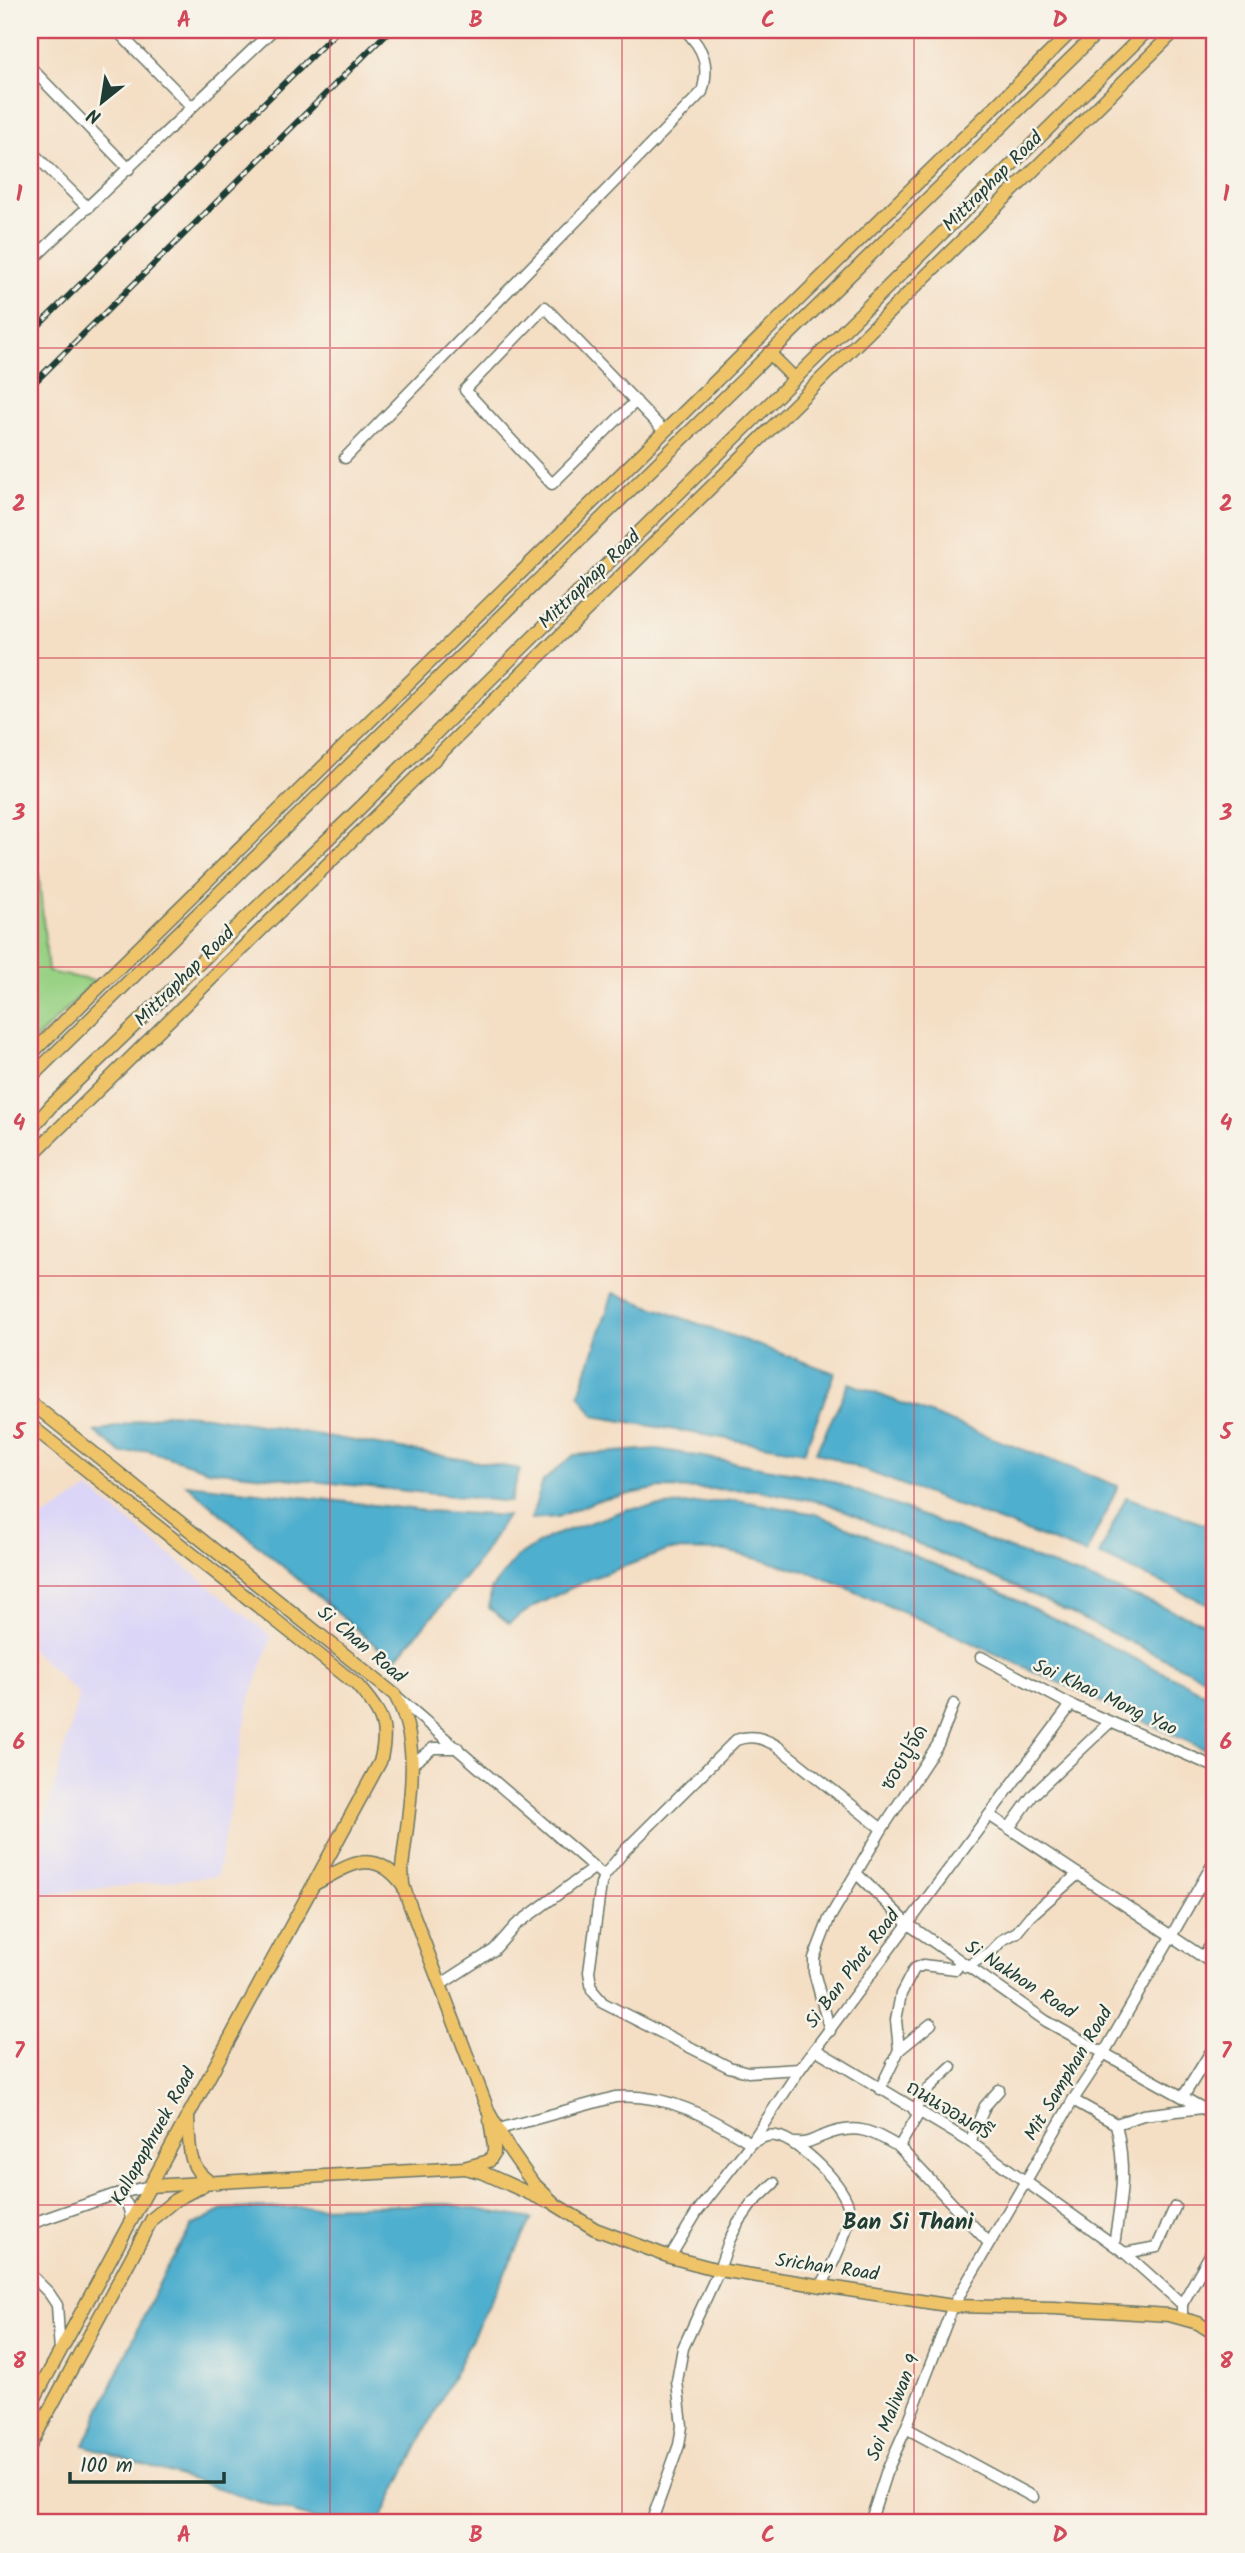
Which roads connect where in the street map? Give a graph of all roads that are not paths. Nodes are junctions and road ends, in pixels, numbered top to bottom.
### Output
1 (116, 30) edge
2 (273, 30) edge
3 (685, 30) edge
4 (1073, 30) edge
5 (1100, 30) edge
6 (1148, 30) edge
7 (1176, 30) edge
8 (30, 68) edge
9 (1072, 105) junction
10 (192, 107) junction
11 (994, 132) junction
12 (966, 135) junction
13 (1068, 135) junction
14 (30, 150) edge
15 (129, 169) junction
16 (88, 208) junction
17 (990, 212) junction
18 (961, 215) junction
19 (880, 219) junction
20 (50, 242) junction
21 (30, 248) edge
22 (873, 251) junction
23 (30, 261) edge
24 (769, 353) junction
25 (794, 378) junction
26 (636, 401) junction
27 (664, 431) junction
28 (345, 458) dead end
29 (634, 536) junction
30 (626, 570) junction
31 (549, 647) junction
32 (514, 654) junction
33 (389, 726) junction
34 (359, 731) junction
35 (282, 807) junction
36 (275, 838) junction
37 (317, 848) junction
38 (311, 881) junction
39 (231, 960) junction
40 (199, 965) junction
41 (30, 1055) edge
42 (30, 1079) edge
43 (52, 1105) junction
44 (30, 1130) edge
45 (30, 1146) edge
46 (30, 1157) edge
47 (30, 1402) edge
48 (30, 1425) edge
49 (981, 1657) dead end
50 (395, 1695) junction
51 (954, 1704) dead end
52 (1071, 1705) junction
53 (376, 1709) joint
54 (1110, 1722) junction
55 (458, 1748) junction
56 (412, 1764) junction
57 (1215, 1767) edge
58 (989, 1815) junction
59 (1009, 1828) junction
60 (882, 1829) junction
61 (1215, 1860) edge
62 (594, 1868) junction
63 (857, 1874) junction
64 (1078, 1874) junction
65 (604, 1876) junction
66 (313, 1885) junction
67 (403, 1885) junction
68 (908, 1924) junction
69 (1171, 1934) junction
70 (1215, 1940) edge
71 (1203, 1956) junction
72 (963, 1964) junction
73 (1215, 1965) edge
74 (440, 1984) junction
75 (931, 2024) dead end
76 (830, 2031) junction
77 (1215, 2045) edge
78 (815, 2049) junction
79 (899, 2050) junction
80 (1104, 2053) junction
81 (951, 2067) dead end
82 (800, 2069) junction
83 (880, 2090) junction
84 (999, 2090) dead end
85 (1183, 2097) junction
86 (1073, 2100) junction
87 (1202, 2108) junction
88 (917, 2112) junction
89 (489, 2113) junction
90 (1215, 2115) edge
91 (188, 2116) junction
92 (1116, 2124) junction
93 (499, 2129) junction
94 (970, 2142) junction
95 (751, 2143) junction
96 (796, 2143) junction
97 (898, 2147) junction
98 (464, 2168) junction
99 (1025, 2181) junction
100 (211, 2182) junction
101 (774, 2183) dead end
102 (150, 2186) junction
103 (113, 2196) junction
104 (555, 2205) junction
105 (1175, 2207) dead end
106 (131, 2220) junction
107 (30, 2224) edge
108 (989, 2243) junction
109 (1114, 2245) junction
110 (1215, 2246) edge
111 (1125, 2253) junction
112 (670, 2258) junction
113 (719, 2270) junction
114 (30, 2274) edge
115 (821, 2287) junction
116 (91, 2294) junction
117 (107, 2303) junction
118 (953, 2306) junction
119 (1182, 2310) junction
120 (1215, 2334) edge
121 (60, 2352) junction
122 (30, 2407) edge
123 (906, 2428) junction
124 (30, 2446) edge
125 (1033, 2497) dead end
126 (651, 2523) edge
127 (870, 2523) edge

1 - 10 street
2 - 10 street
3 - 28 street
4 - 12 main road
5 - 11 main road, Mittraphap Road
6 - 9 main road, Mittraphap Road
7 - 13 main road, Mittraphap Road
8 - 15 street
9 - 13 main road
9 - 18 main road, Mittraphap Road
10 - 15 street
11 - 12 main road
11 - 22 main road, Mittraphap Road
12 - 19 main road
13 - 17 main road, Mittraphap Road
14 - 16 street
15 - 16 street
16 - 20 street
17 - 18 main road
17 - 30 main road, Mittraphap Road
18 - 25 main road, Mittraphap Road
19 - 22 main road
19 - 27 main road
20 - 21 street
20 - 23 street
22 - 24 main road, Mittraphap Road
24 - 25 main road
24 - 33 main road, Mittraphap Road
25 - 29 main road, Mittraphap Road
26 - 26 street
26 - 27 street
27 - 34 main road
29 - 30 main road
29 - 32 main road, Mittraphap Road
30 - 31 main road, Mittraphap Road
31 - 32 main road
31 - 38 main road, Mittraphap Road
32 - 37 main road, Mittraphap Road
33 - 34 main road
33 - 36 main road, Mittraphap Road
34 - 35 main road
35 - 36 main road
35 - 41 main road
36 - 42 main road, Mittraphap Road
37 - 38 main road
37 - 40 main road, Mittraphap Road
38 - 39 main road, Mittraphap Road
39 - 40 main road
39 - 46 main road, Mittraphap Road
40 - 43 main road, Mittraphap Road
43 - 44 main road, Mittraphap Road
43 - 45 main road
47 - 50 main road, Si Chan Road
48 - 53 main road, Si Chan Road
49 - 52 street, Soi Khao Mong Yao
50 - 55 street
50 - 56 main road, Si Chan Road
51 - 60 street, ซอยปูจัด
52 - 54 street, Soi Khao Mong Yao
52 - 58 street, Si Ban Phot Road
53 - 66 main road, Kallapaphruek Road
54 - 57 street, Soi Khao Mong Yao
54 - 59 street
55 - 56 street
55 - 62 street
56 - 67 main road, Si Chan Road
58 - 59 street
58 - 68 street, Si Ban Phot Road
59 - 64 street
60 - 63 street, ซอยปูจัด
60 - 65 street
61 - 69 street, Mit Samphan Road
62 - 65 street
62 - 74 street
63 - 68 street, Si Nakhon Road
63 - 76 street, ซอยปูจัด
64 - 69 street
64 - 72 street
65 - 82 street
66 - 67 main road
66 - 91 main road, Kallapaphruek Road
67 - 74 main road, Si Chan Road
68 - 72 street, Si Nakhon Road
68 - 76 street, Si Ban Phot Road
69 - 71 street
69 - 80 street, Mit Samphan Road
70 - 71 street
71 - 73 street
72 - 79 street
72 - 80 street, Si Nakhon Road
74 - 89 main road, Si Chan Road
75 - 79 street
76 - 78 street, Si Ban Phot Road
77 - 85 street
78 - 82 street, Si Ban Phot Road
78 - 83 street, ถนนจอมศรี
79 - 83 street
80 - 85 street, Si Nakhon Road
80 - 86 street, Mit Samphan Road
81 - 88 street
82 - 95 street, Si Ban Phot Road
83 - 88 street, ถนนจอมศรี
84 - 94 street
85 - 87 street, Si Nakhon Road
86 - 92 street
86 - 99 street, Mit Samphan Road
87 - 90 street, Si Nakhon Road
87 - 92 street
88 - 94 street, ถนนจอมศรี
88 - 97 street
89 - 93 main road, Srichan Road
89 - 98 main road
91 - 100 main road
91 - 102 main road, Kallapaphruek Road
92 - 109 street
93 - 95 street
93 - 104 main road, Srichan Road
94 - 99 street, ถนนจอมศรี
95 - 96 street
95 - 112 street, Si Ban Phot Road
96 - 97 street
96 - 115 street
97 - 108 street
98 - 100 main road
98 - 104 main road
99 - 108 street, Mit Samphan Road
99 - 109 street, ถนนจอมศรี
100 - 102 main road
100 - 117 main road, Kallapaphruek Road
101 - 113 street
102 - 103 street
102 - 106 main road, Kallapaphruek Road
103 - 106 street
103 - 107 street
104 - 112 main road, Srichan Road
105 - 111 street
106 - 116 main road, Kallapaphruek Road
108 - 118 street, Mit Samphan Road
109 - 111 street, ถนนจอมศรี
110 - 119 street
111 - 119 street, ถนนจอมศรี
112 - 113 main road, Srichan Road
113 - 115 main road, Srichan Road
113 - 126 street
114 - 121 street
115 - 118 main road, Srichan Road
116 - 117 street
116 - 121 main road, Kallapaphruek Road
117 - 124 main road, Kallapaphruek Road
118 - 119 main road, Srichan Road
118 - 123 street, Soi Maliwan 9
119 - 120 main road, Srichan Road
121 - 122 main road, Kallapaphruek Road
123 - 125 street
123 - 127 street, Soi Maliwan 9

